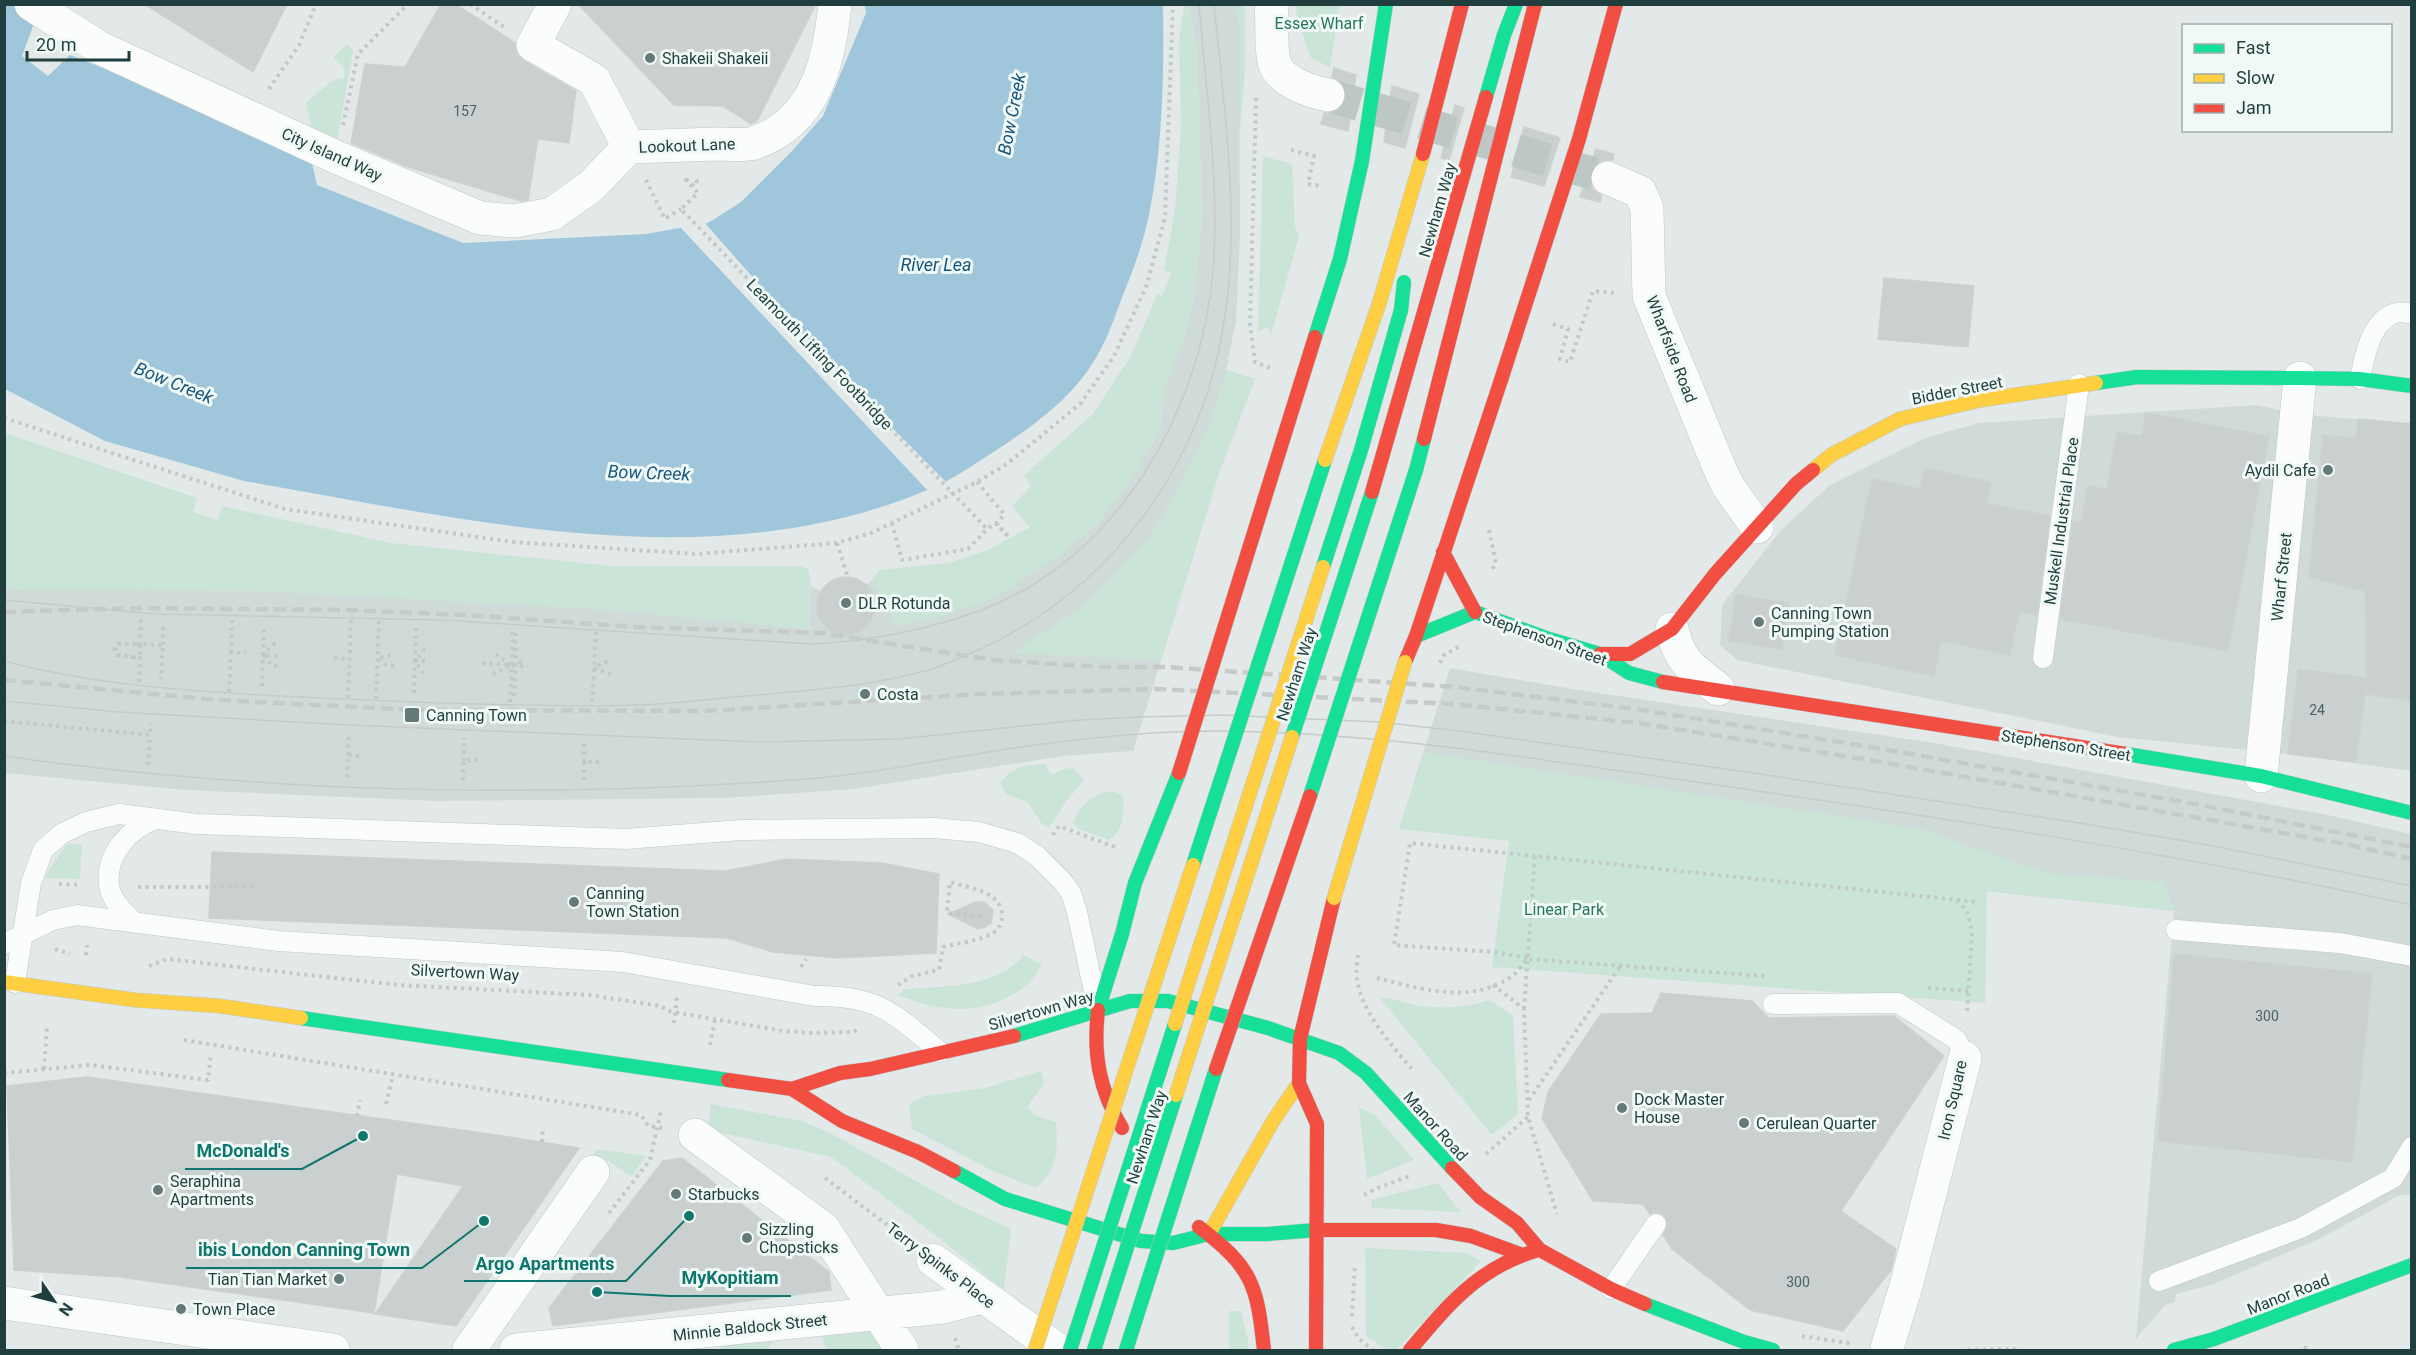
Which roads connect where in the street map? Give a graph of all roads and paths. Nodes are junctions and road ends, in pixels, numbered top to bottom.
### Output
1 (31, 4) edge
2 (316, 4) edge
3 (408, 4) edge
4 (470, 4) edge
5 (555, 4) edge
6 (835, 4) edge
7 (1271, 4) edge
8 (1386, 4) edge
9 (1462, 4) edge
10 (1516, 4) edge
11 (1535, 4) edge
12 (1616, 4) edge
13 (1174, 5) edge
14 (533, 45) junction
15 (1328, 95) tunnel mouth
16 (1256, 97) dead end
17 (249, 117) junction
18 (1291, 150) dead end
19 (336, 157) junction
20 (635, 158) junction
21 (1417, 177) junction
22 (1608, 178) tunnel mouth
23 (685, 179) dead end
24 (1326, 187) dead end
25 (681, 209) junction
26 (1649, 296) junction
27 (2412, 313) edge
28 (1568, 329) dead end
29 (1264, 365) dead end
30 (2300, 378) junction
31 (2360, 380) junction
32 (2079, 384) junction
33 (2412, 386) edge
34 (4, 418) edge
35 (977, 482) junction
36 (892, 523) junction
37 (1757, 527) junction
38 (987, 529) junction
39 (1488, 533) dead end
40 (837, 543) junction
41 (1443, 552) junction
42 (1496, 563) dead end
43 (848, 578) dead end
44 (1475, 612) junction
45 (141, 617) dead end
46 (232, 617) dead end
47 (351, 619) dead end
48 (379, 620) dead end
49 (164, 623) dead end
50 (264, 625) dead end
51 (513, 627) dead end
52 (416, 628) dead end
53 (1672, 629) junction
54 (596, 632) dead end
55 (516, 633) dead end
56 (1416, 636) junction
57 (163, 645) junction
58 (280, 645) dead end
59 (429, 650) dead end
60 (231, 653) junction
61 (246, 653) dead end
62 (494, 653) dead end
63 (1594, 653) junction
64 (394, 654) dead end
65 (263, 655) junction
66 (277, 656) dead end
67 (140, 658) junction
68 (333, 658) dead end
69 (2043, 658) dead end
70 (349, 659) junction
71 (377, 659) junction
72 (516, 660) junction
73 (415, 661) junction
74 (425, 661) dead end
75 (611, 662) dead end
76 (482, 663) dead end
77 (512, 665) junction
78 (279, 666) dead end
79 (394, 666) dead end
80 (594, 668) junction
81 (428, 672) dead end
82 (493, 674) dead end
83 (610, 674) dead end
84 (162, 679) dead end
85 (138, 685) dead end
86 (262, 686) dead end
87 (1718, 689) junction
88 (229, 692) dead end
89 (414, 693) dead end
90 (514, 696) dead end
91 (348, 698) dead end
92 (376, 699) dead end
93 (510, 702) dead end
94 (592, 702) dead end
95 (4, 721) edge
96 (151, 723) dead end
97 (349, 734) dead end
98 (150, 735) junction
99 (464, 738) dead end
100 (584, 742) dead end
101 (348, 755) junction
102 (360, 756) dead end
103 (479, 759) dead end
104 (464, 761) junction
105 (584, 762) junction
106 (599, 762) dead end
107 (148, 765) dead end
108 (2261, 776) junction
109 (347, 777) dead end
110 (463, 780) dead end
111 (584, 780) dead end
112 (2412, 813) edge
113 (156, 819) junction
114 (1050, 838) dead end
115 (1114, 847) dead end
116 (1535, 856) junction
117 (137, 887) dead end
118 (257, 887) dead end
119 (1957, 899) junction
120 (1977, 902) dead end
121 (982, 916) dead end
122 (135, 923) junction
123 (2176, 930) dead end
124 (13, 939) edge
125 (87, 945) dead end
126 (60, 951) dead end
127 (1358, 951) dead end
128 (86, 955) dead end
129 (2412, 956) edge
130 (1527, 959) junction
131 (94, 960) dead end
132 (1621, 965) junction
133 (140, 966) dead end
134 (1771, 976) dead end
135 (1377, 978) dead end
136 (10, 982) edge
137 (1493, 986) junction
138 (1922, 988) dead end
139 (1968, 991) junction
140 (891, 992) dead end
141 (677, 996) dead end
142 (1773, 1004) dead end
143 (1524, 1009) junction
144 (1098, 1010) junction
145 (676, 1012) junction
146 (715, 1019) junction
147 (865, 1022) dead end
148 (674, 1023) dead end
149 (48, 1028) dead end
150 (713, 1030) dead end
151 (177, 1039) dead end
152 (1300, 1039) junction
153 (940, 1052) junction
154 (211, 1053) dead end
155 (1965, 1058) junction
156 (44, 1069) junction
157 (4, 1073) edge
158 (1417, 1074) dead end
159 (393, 1075) junction
160 (1299, 1083) junction
161 (792, 1089) junction
162 (360, 1100) dead end
163 (1528, 1100) junction
164 (386, 1104) dead end
165 (661, 1111) dead end
166 (357, 1116) dead end
167 (1528, 1117) junction
168 (543, 1127) dead end
169 (695, 1135) dead end
170 (542, 1142) dead end
171 (2412, 1147) edge
172 (1486, 1154) dead end
173 (593, 1172) dead end
174 (1416, 1173) dead end
175 (825, 1178) dead end
176 (1359, 1200) dead end
177 (1560, 1224) dead end
178 (1656, 1224) dead end
179 (1315, 1230) junction
180 (1209, 1234) junction
181 (1540, 1250) junction
182 (1520, 1254) junction
183 (933, 1260) joint
184 (1355, 1260) dead end
185 (2412, 1265) edge
186 (2159, 1281) dead end
187 (1611, 1289) junction
188 (982, 1297) junction
189 (4, 1303) edge
190 (877, 1314) junction
191 (2304, 1347) dead end
192 (1887, 1349) edge
193 (333, 1350) edge
194 (469, 1350) edge
195 (516, 1350) edge
196 (902, 1350) edge
197 (1035, 1350) edge
198 (1058, 1350) edge
199 (1070, 1350) edge
200 (1094, 1350) edge
201 (1126, 1350) edge
202 (1264, 1350) edge
203 (1316, 1350) edge
204 (1372, 1350) edge
205 (1410, 1350) edge
206 (1773, 1350) edge
207 (1968, 1350) edge
208 (2014, 1350) edge
209 (2174, 1350) edge
210 (2310, 1350) edge

1 - 17 street, City Island Way
2 - 17 path
3 - 19 path
4 - 14 path
5 - 14 street
6 - 20 street, Lookout Lane
7 - 15 street
8 - 144 main road, bridge
9 - 21 main road, Newham Way, bridge
10 - 200 main road, Newham Way, bridge
11 - 201 main road, bridge
12 - 41 main road, bridge
13 - 35 path
14 - 20 street
16 - 29 path
17 - 19 street, City Island Way
18 - 24 path
19 - 20 street, City Island Way
20 - 25 path
21 - 197 main road, Newham Way, bridge
21 - 199 main road, Newham Way, bridge
22 - 26 street, Wharfside Road
23 - 25 path, bridge
25 - 38 path, Leamouth Lifting Footbridge, bridge
26 - 28 path
26 - 37 street, Wharfside Road
27 - 31 lane
30 - 31 main road, Bidder Street
30 - 32 main road, Bidder Street
30 - 108 street, Wharf Street
31 - 33 main road, Bidder Street
32 - 37 main road, Bidder Street
32 - 69 lane, Muskell Industrial Place
34 - 40 path
35 - 36 path
35 - 38 path, bridge
36 - 38 path
36 - 40 path
37 - 53 main road, Bidder Street
39 - 42 path
40 - 43 path
41 - 44 main road, Stephenson Street
41 - 56 main road
44 - 56 main road, Stephenson Street
44 - 63 main road, Stephenson Street
45 - 67 path
46 - 60 path
47 - 70 path
48 - 71 path
49 - 57 path
50 - 65 path, bridge
51 - 77 path
52 - 73 path, bridge
53 - 63 main road, Bidder Street
53 - 87 street, Stephenson Street
54 - 80 path
55 - 72 path
56 - 152 main road, bridge
57 - 67 path, bridge
57 - 84 path, bridge
58 - 65 path, bridge
59 - 73 path, bridge
60 - 61 path
60 - 88 path
62 - 77 path
63 - 87 main road, Stephenson Street
64 - 71 path
65 - 66 path
65 - 78 path
65 - 86 path, bridge
67 - 85 path
68 - 70 path
70 - 91 path
71 - 79 path
71 - 92 path
72 - 77 path
72 - 90 path, bridge
73 - 74 path, bridge
73 - 81 path, bridge
73 - 89 path, bridge
75 - 80 path
76 - 77 path
77 - 82 path
77 - 93 path
80 - 83 path
80 - 94 path
87 - 108 main road, Stephenson Street
95 - 98 path
96 - 98 path
97 - 101 path
98 - 107 path
99 - 104 path
100 - 105 path
101 - 102 path
101 - 109 path
103 - 104 path
104 - 110 path
105 - 106 path
105 - 111 path
108 - 112 main road, Stephenson Street
113 - 122 lane
113 - 124 lane
113 - 144 lane
114 - 115 path
116 - 119 path
116 - 130 path
116 - 130 path
117 - 118 path
119 - 120 path
119 - 139 path
121 - 140 path
122 - 124 lane
122 - 153 lane
123 - 129 lane
124 - 136 lane
125 - 128 path
126 - 131 path
127 - 158 path
130 - 132 path
130 - 137 path
130 - 143 path
132 - 134 path
132 - 163 path
133 - 145 path, Silvertown Way
135 - 137 path
136 - 161 main road, Silvertown Way
137 - 143 path
138 - 139 path
139 - 155 path
141 - 145 path
142 - 155 lane, Iron Square
143 - 163 path
144 - 152 main road, Silvertown Way
144 - 153 main road, Silvertown Way
144 - 180 main road
145 - 146 path, Silvertown Way
145 - 148 path
146 - 147 path, Silvertown Way
146 - 150 path
149 - 156 path
151 - 159 path
152 - 160 main road
152 - 181 main road, Manor Road
153 - 161 main road, Silvertown Way
154 - 156 path
155 - 192 street, Iron Square
156 - 157 path
159 - 164 path
159 - 165 path
160 - 179 main road
160 - 180 main road
161 - 180 main road, Silvertown Way
162 - 166 path
163 - 167 path
167 - 172 path
167 - 177 path
168 - 170 path
169 - 190 street
171 - 186 lane
173 - 194 street
174 - 176 path
175 - 183 path, Terry Spinks Place
178 - 187 lane
179 - 180 main road
179 - 182 main road
179 - 203 main road
180 - 202 main road
181 - 182 main road
181 - 187 main road, Manor Road
182 - 205 main road
183 - 188 street, Terry Spinks Place
184 - 204 path
185 - 209 main road, Manor Road
187 - 206 main road, Manor Road
188 - 190 street, Minnie Baldock Street
188 - 198 street, Terry Spinks Place
189 - 193 street
190 - 195 street, Minnie Baldock Street
190 - 196 street
191 - 210 path
207 - 208 path

